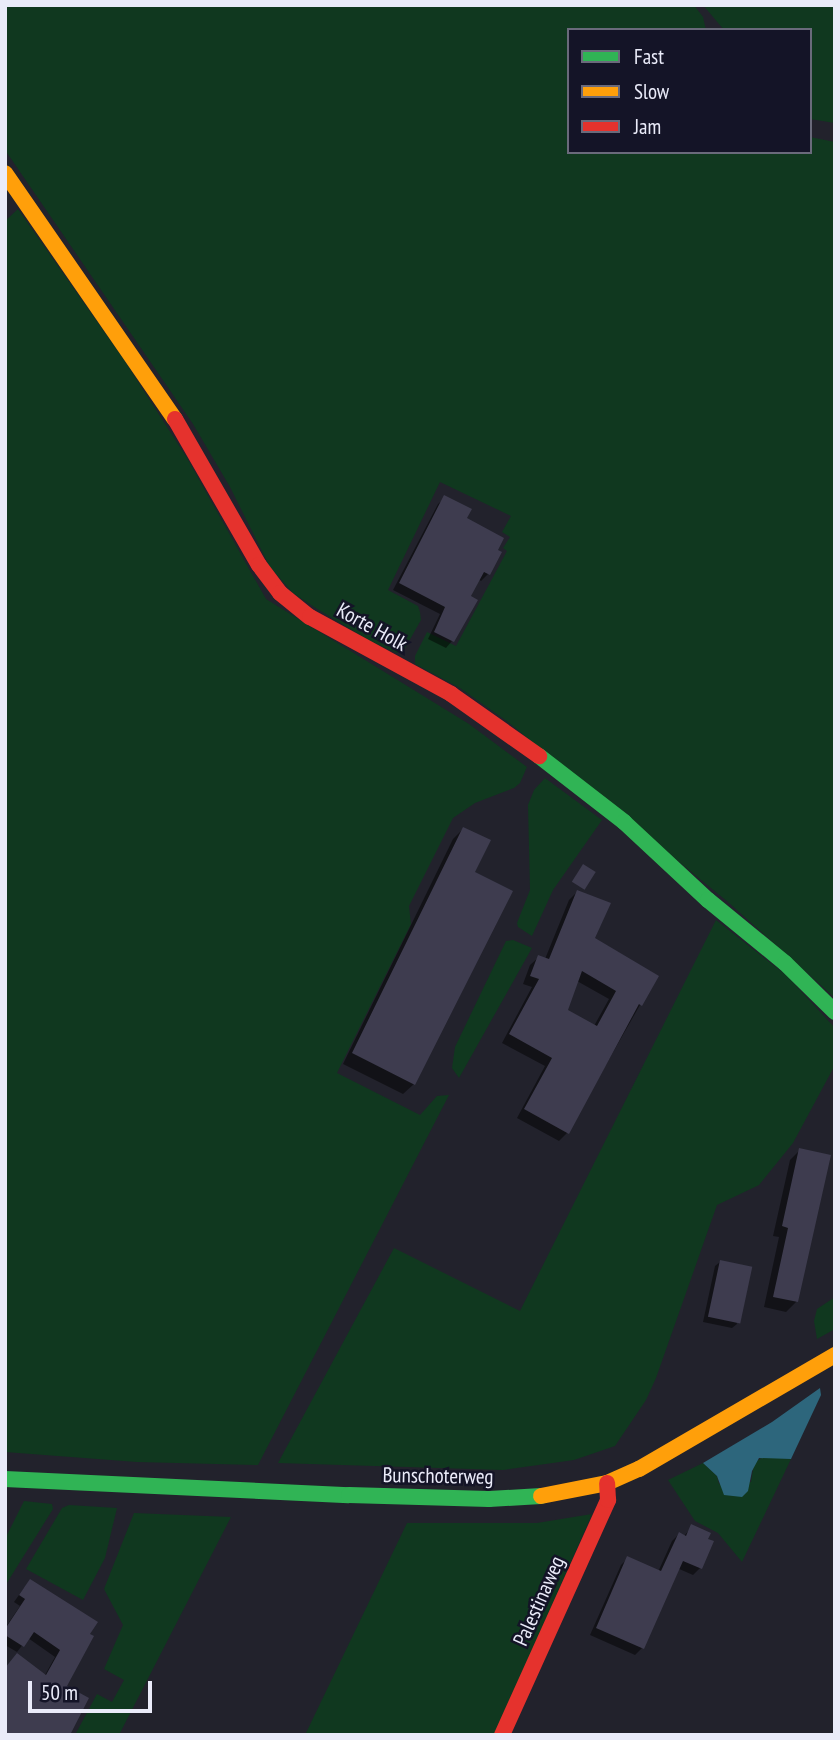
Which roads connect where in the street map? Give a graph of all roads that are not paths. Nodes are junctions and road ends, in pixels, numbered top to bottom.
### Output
1 (5, 173) edge
2 (835, 1012) edge
3 (835, 1355) edge
4 (5, 1479) edge
5 (607, 1483) junction
6 (502, 1735) edge

1 - 2 street, Korte Holk
3 - 5 street, Bunschoterweg
4 - 5 street, Bunschoterweg
5 - 6 street, Palestinaweg

